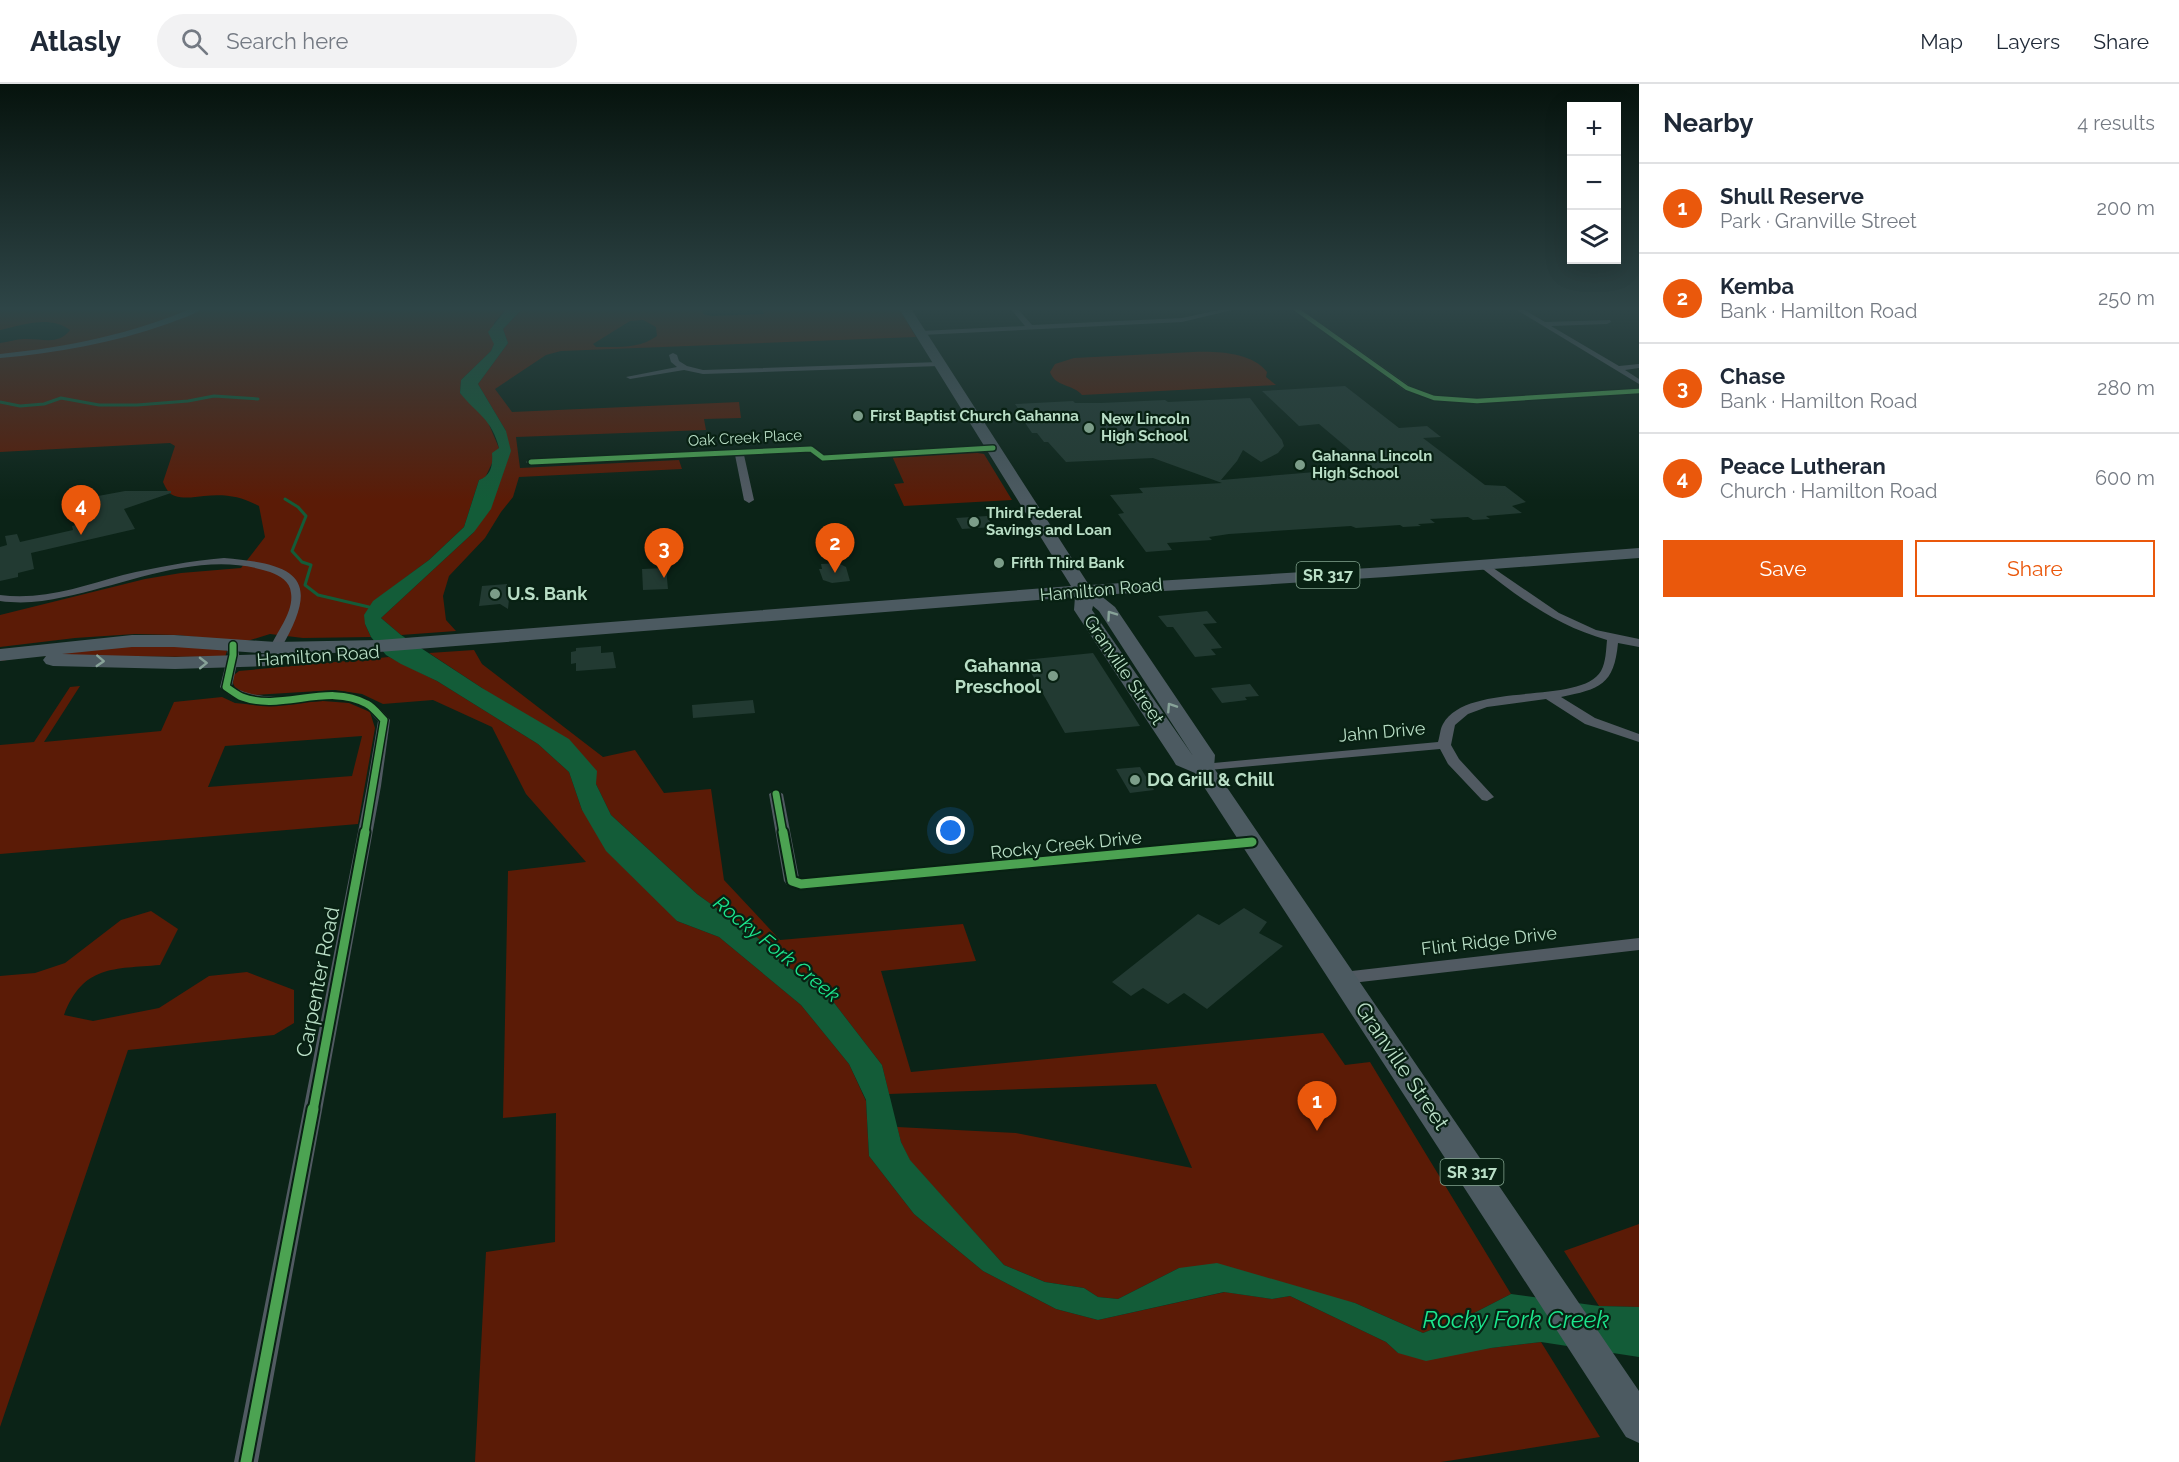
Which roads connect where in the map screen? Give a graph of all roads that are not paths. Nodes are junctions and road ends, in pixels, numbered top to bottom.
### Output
1 (664, 371) edge
2 (711, 371) edge
3 (765, 371) edge
4 (944, 371) edge
5 (1384, 371) edge
6 (1621, 371) edge
7 (630, 377) dead end
8 (1639, 382) edge
9 (1639, 391) edge
10 (993, 448) junction
11 (739, 452) junction
12 (531, 462) dead end
13 (749, 500) dead end
14 (1639, 553) edge
15 (1482, 564) junction
16 (1084, 592) junction
17 (0, 598) edge
18 (1613, 639) junction
19 (1639, 642) edge
20 (276, 648) junction
21 (228, 650) junction
22 (0, 651) edge
23 (338, 651) junction
24 (0, 655) edge
25 (0, 666) edge
26 (1550, 696) junction
27 (1639, 738) edge
28 (1444, 745) junction
29 (1203, 768) junction
30 (776, 794) dead end
31 (1487, 797) dead end
32 (1252, 842) junction
33 (1639, 944) edge
34 (1343, 978) junction
35 (1632, 1413) edge
36 (246, 1462) edge

1 - 7 street
2 - 3 street
4 - 10 main road, Granville Street
5 - 9 street
6 - 8 street
10 - 11 street, Oak Creek Place
10 - 16 main road, Granville Street
11 - 12 street, Oak Creek Place
11 - 13 street
14 - 15 main road, Hamilton Road / SR 317
15 - 16 main road, Hamilton Road / SR 317
15 - 18 street
16 - 23 main road, Hamilton Road
16 - 29 main road, Granville Street / SR 317
17 - 20 street
18 - 19 street
18 - 26 street, Jahn Drive
20 - 21 main road, Hamilton Road
20 - 23 main road, Hamilton Road
21 - 22 main road, Hamilton Road
21 - 23 main road, Hamilton Road
21 - 24 main road, Hamilton Road
25 -> 21 main road, Hamilton Road
21 - 36 street, Carpenter Road
26 - 27 street
26 - 28 street, Jahn Drive
28 - 29 street, Jahn Drive
28 - 31 street
29 - 32 main road, Granville Street / SR 317
30 - 32 street, Rocky Creek Drive
32 - 34 main road, Granville Street / SR 317
33 - 34 street, Flint Ridge Drive
34 - 35 main road, Granville Street / SR 317

